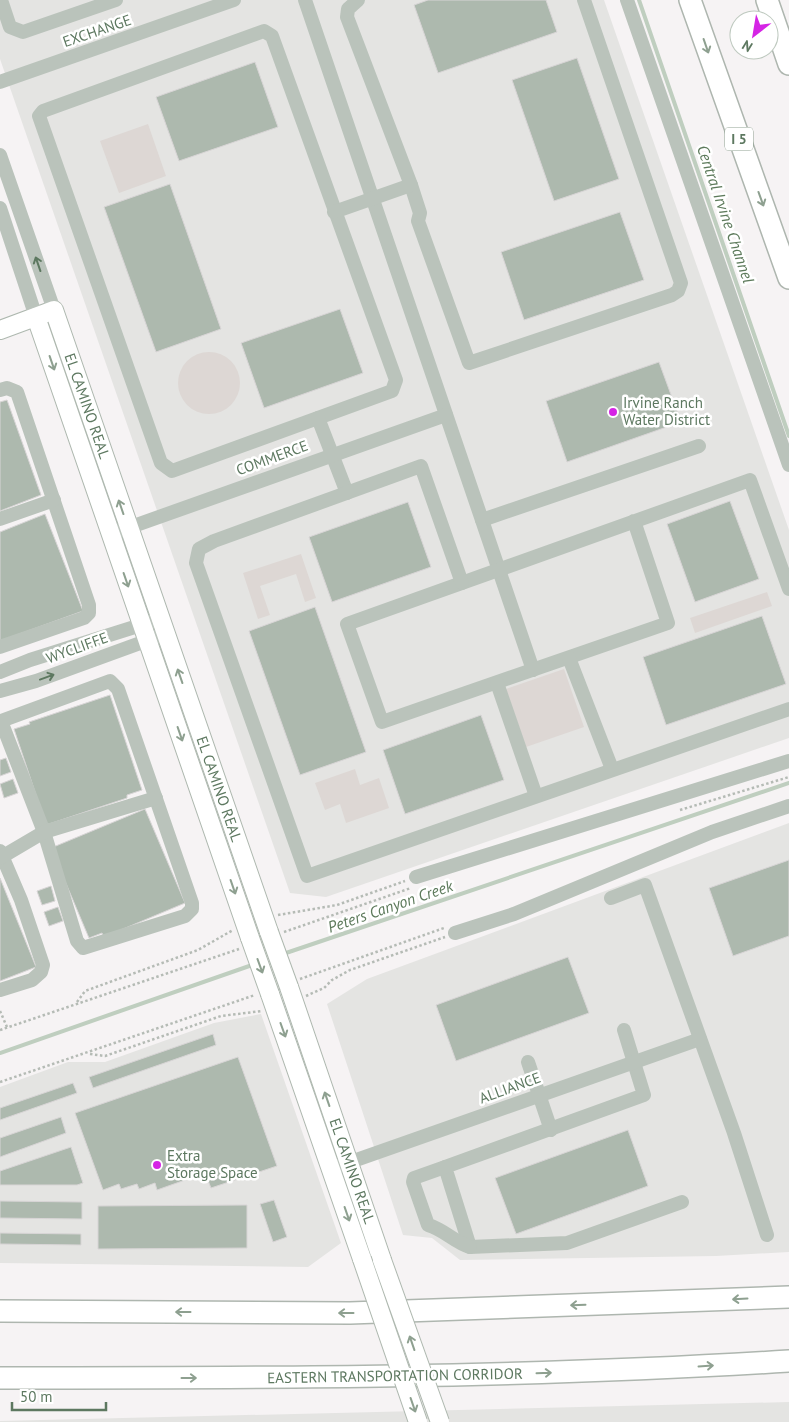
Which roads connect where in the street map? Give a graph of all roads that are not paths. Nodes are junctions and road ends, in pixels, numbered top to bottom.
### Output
1 (1, 0) edge
2 (116, 0) edge
3 (234, 0) edge
4 (305, 0) edge
5 (358, 0) edge
6 (584, 0) edge
7 (627, 0) edge
8 (690, 0) edge
9 (767, 0) edge
10 (789, 64) edge
11 (0, 82) edge
12 (0, 155) edge
13 (411, 185) junction
14 (373, 199) junction
15 (0, 208) edge
16 (334, 212) junction
17 (789, 278) edge
18 (54, 310) junction
19 (36, 317) junction
20 (0, 330) edge
21 (0, 390) edge
22 (446, 415) junction
23 (318, 418) junction
24 (699, 446) dead end
25 (332, 454) junction
26 (789, 465) edge
27 (347, 493) junction
28 (54, 500) junction
29 (0, 520) edge
30 (482, 520) junction
31 (634, 521) junction
32 (128, 527) junction
33 (111, 534) junction
34 (499, 570) junction
35 (462, 583) junction
36 (789, 589) edge
37 (163, 627) junction
38 (144, 633) junction
39 (0, 647) edge
40 (569, 658) junction
41 (15, 667) junction
42 (534, 670) junction
43 (0, 672) edge
44 (497, 683) junction
45 (21, 684) junction
46 (0, 691) edge
47 (789, 709) edge
48 (789, 761) edge
49 (612, 769) junction
50 (536, 796) junction
51 (156, 798) junction
52 (789, 806) edge
53 (44, 832) junction
54 (1, 855) edge
55 (416, 876) road end
56 (612, 898) dead end
57 (454, 933) road end
58 (0, 990) edge
59 (624, 1030) dead end
60 (700, 1039) junction
61 (528, 1062) dead end
62 (634, 1062) junction
63 (540, 1094) junction
64 (551, 1130) junction
65 (349, 1162) junction
66 (445, 1167) junction
67 (332, 1168) junction
68 (682, 1202) dead end
69 (767, 1235) dead end
70 (470, 1247) junction
71 (789, 1297) edge
72 (0, 1311) edge
73 (789, 1361) edge
74 (0, 1378) edge
75 (418, 1422) edge
76 (440, 1422) edge

1 - 2 street
3 - 11 street, EXCHANGE
4 - 14 street
5 - 13 street
6 - 13 street
7 - 26 street
8 -> 17 highway, I 5
9 - 10 highway
18 -> 12 street, EL CAMINO REAL
13 - 14 street
14 - 16 street
14 - 22 street
15 - 19 street, EL CAMINO REAL
16 - 23 street
16 - 23 street
18 - 19 main road
32 -> 18 main road, EL CAMINO REAL
19 - 20 main road
19 -> 33 main road, EL CAMINO REAL
21 - 28 street
22 - 25 street, COMMERCE
22 - 30 street
23 - 25 street
24 - 30 street
25 - 27 street
25 - 32 street, COMMERCE
27 - 35 street
27 - 50 street
28 - 29 street
28 - 39 street
30 - 34 street
31 - 34 street
31 - 36 street
31 - 40 street
32 - 33 street, COMMERCE
32 - 37 main road, EL CAMINO REAL
33 -> 38 main road, EL CAMINO REAL
34 - 35 street
34 - 42 street
35 - 44 street
37 - 38 street, WYCLIFFE
65 -> 37 main road, EL CAMINO REAL, bridge
38 - 41 street, WYCLIFFE
45 -> 38 street, WYCLIFFE
38 -> 67 main road, EL CAMINO REAL, bridge
40 - 42 street
40 - 49 street
41 - 43 street, WYCLIFFE
41 - 45 street
42 - 44 street
44 - 50 street
45 - 46 street, WYCLIFFE
47 - 49 street
48 - 55 street
49 - 50 street
51 - 53 street
51 - 53 street
51 - 53 street
52 - 57 street
53 - 54 street
54 - 58 street
56 - 60 street
59 - 62 street
60 - 62 street, ALLIANCE
60 - 69 street
61 - 63 street
62 - 63 street, ALLIANCE
62 - 64 street
63 - 64 street
63 - 65 street, ALLIANCE
64 - 66 street
65 - 67 street, ALLIANCE
76 -> 65 main road, EL CAMINO REAL, bridge
66 - 70 street
66 - 70 street
67 -> 75 main road, EL CAMINO REAL, bridge
68 - 70 street
71 -> 72 highway
74 -> 73 highway, EASTERN TRANSPORTATION CORRIDOR

